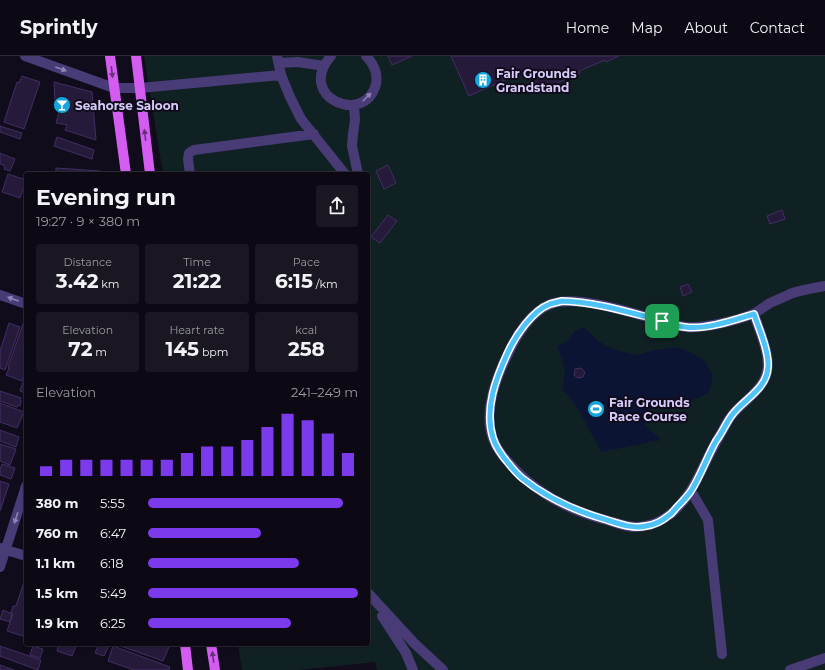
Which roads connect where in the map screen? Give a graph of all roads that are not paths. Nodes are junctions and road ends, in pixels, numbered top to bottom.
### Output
1 (25, 56) edge
2 (110, 56) edge
3 (136, 56) edge
4 (331, 56) edge
5 (366, 56) edge
6 (278, 60) edge
7 (324, 66) junction
8 (281, 75) junction
9 (114, 88) junction
10 (140, 88) junction
11 (354, 105) junction
12 (314, 134) junction
13 (126, 172) edge
14 (150, 172) edge
15 (190, 172) edge
16 (343, 172) edge
17 (358, 172) edge
18 (825, 286) edge
19 (0, 294) edge
20 (24, 303) edge
21 (754, 314) junction
22 (24, 491) edge
23 (691, 491) junction
24 (3, 548) edge
25 (24, 555) edge
26 (0, 567) edge
27 (370, 596) edge
28 (370, 597) edge
29 (185, 646) edge
30 (211, 646) edge
31 (722, 654) dead end
32 (825, 658) edge
33 (188, 670) edge
34 (215, 670) edge
35 (413, 670) edge
36 (443, 670) edge
37 (790, 670) edge

1 -> 9 street
2 -> 9 main road
3 - 10 main road
4 - 7 street
11 -> 5 street
6 - 7 street
6 - 8 street
7 - 11 street
8 - 10 street
8 - 12 street
9 - 10 street
9 - 13 main road
14 -> 10 main road
11 - 17 street
12 - 15 street
12 - 16 street
18 - 21 street
20 -> 19 street
21 - 23 street
21 - 23 street
22 -> 24 street
23 - 31 street
24 - 25 street
24 - 26 street
27 - 36 street
28 - 35 street
29 - 33 main road
34 -> 30 main road
32 - 37 street

